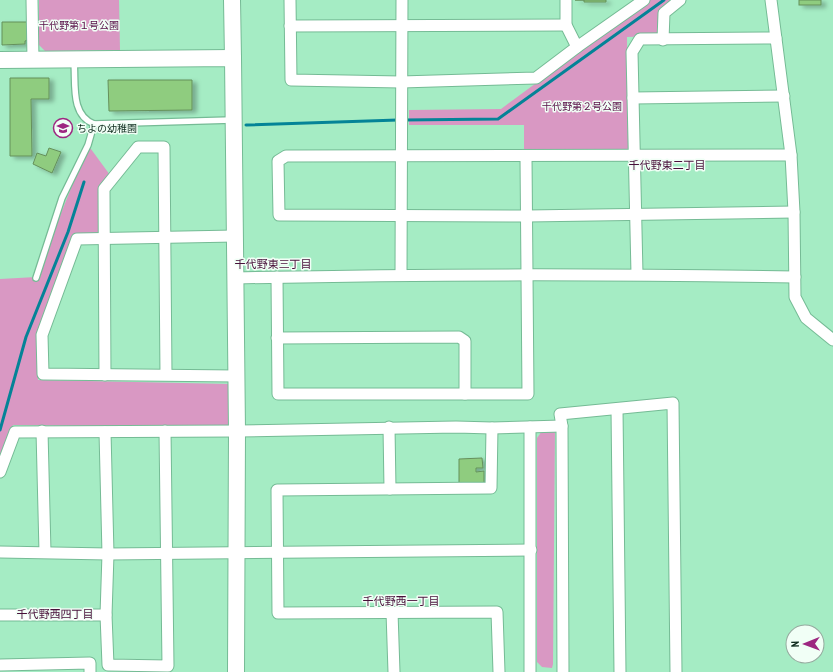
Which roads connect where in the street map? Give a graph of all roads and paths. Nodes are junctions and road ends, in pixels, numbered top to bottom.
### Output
1 (32, 0) edge
2 (232, 0) edge
3 (290, 0) edge
4 (402, 0) edge
5 (566, 0) edge
6 (644, 0) edge
7 (680, 0) edge
8 (771, 0) edge
9 (402, 25) junction
10 (566, 25) junction
11 (290, 26) junction
12 (776, 38) junction
13 (662, 40) junction
14 (577, 47) junction
15 (233, 58) junction
16 (74, 59) junction
17 (0, 60) edge
18 (33, 60) junction
19 (402, 82) junction
20 (784, 96) junction
21 (633, 98) junction
22 (234, 120) junction
23 (94, 124) junction
24 (791, 155) junction
25 (401, 156) junction
26 (634, 156) junction
27 (526, 157) junction
28 (794, 212) junction
29 (635, 215) junction
30 (400, 216) junction
31 (527, 216) junction
32 (235, 236) junction
33 (164, 237) junction
34 (105, 239) junction
35 (637, 274) junction
36 (402, 275) junction
37 (527, 275) junction
38 (277, 277) junction
39 (795, 277) junction
40 (36, 278) dead end
41 (236, 278) junction
42 (832, 336) edge
43 (277, 338) junction
44 (166, 374) junction
45 (105, 375) junction
46 (236, 376) junction
47 (465, 394) junction
48 (618, 409) junction
49 (562, 426) junction
50 (389, 427) junction
51 (530, 427) junction
52 (492, 428) junction
53 (237, 430) junction
54 (42, 431) junction
55 (165, 431) junction
56 (105, 432) junction
57 (0, 472) edge
58 (390, 489) junction
59 (531, 550) junction
60 (0, 552) edge
61 (45, 552) junction
62 (277, 552) junction
63 (235, 553) junction
64 (108, 554) junction
65 (167, 554) junction
66 (392, 612) junction
67 (0, 615) edge
68 (106, 615) junction
69 (0, 665) edge
70 (90, 672) edge
71 (236, 672) edge
72 (394, 672) edge
73 (499, 672) edge
74 (530, 672) edge
75 (563, 672) edge
76 (620, 672) edge
77 (676, 672) edge

1 - 18 street
2 - 15 street
3 - 11 street
4 - 9 street
5 - 10 street
6 - 14 street
7 - 13 street
8 - 12 street
9 - 10 street
9 - 11 street
9 - 19 street
10 - 14 street
11 - 19 street
12 - 13 street
12 - 20 street
13 - 21 street
14 - 19 street
15 - 16 street
15 - 22 street
16 - 18 street
16 - 23 lane
17 - 18 street
19 - 25 street
20 - 21 street
20 - 24 street
21 - 26 street
22 - 23 lane
22 - 32 street
23 - 40 lane
24 - 26 street
24 - 28 street
25 - 27 street
25 - 30 street
25 - 30 street
26 - 27 street
26 - 29 street
27 - 31 street
28 - 29 street
28 - 39 street
29 - 31 street
29 - 35 street
30 - 31 street
30 - 36 street
31 - 37 street
32 - 33 street
32 - 41 street
33 - 34 street
33 - 34 street
33 - 44 street
34 - 45 street
34 - 45 street
35 - 37 street
35 - 39 street
36 - 37 street
36 - 38 street
37 - 47 street
38 - 41 street
38 - 43 street
39 - 42 street
41 - 46 street
43 - 47 street
43 - 47 street
44 - 45 street
44 - 46 street
46 - 53 street
48 - 49 street
48 - 76 street
48 - 77 street
49 - 51 street
49 - 75 street
50 - 52 street
50 - 53 street
50 - 58 street
51 - 52 street
51 - 59 street
52 - 58 street
53 - 55 street
53 - 63 street
54 - 56 street
54 - 57 street
54 - 61 street
55 - 56 street
55 - 65 street
56 - 64 street
58 - 62 street
59 - 62 street
59 - 74 street
60 - 61 street
61 - 64 street
62 - 63 street
62 - 66 street
63 - 65 street
63 - 71 street
64 - 65 street
64 - 68 street
65 - 68 street
66 - 72 street
66 - 73 street
67 - 68 street
69 - 70 street

